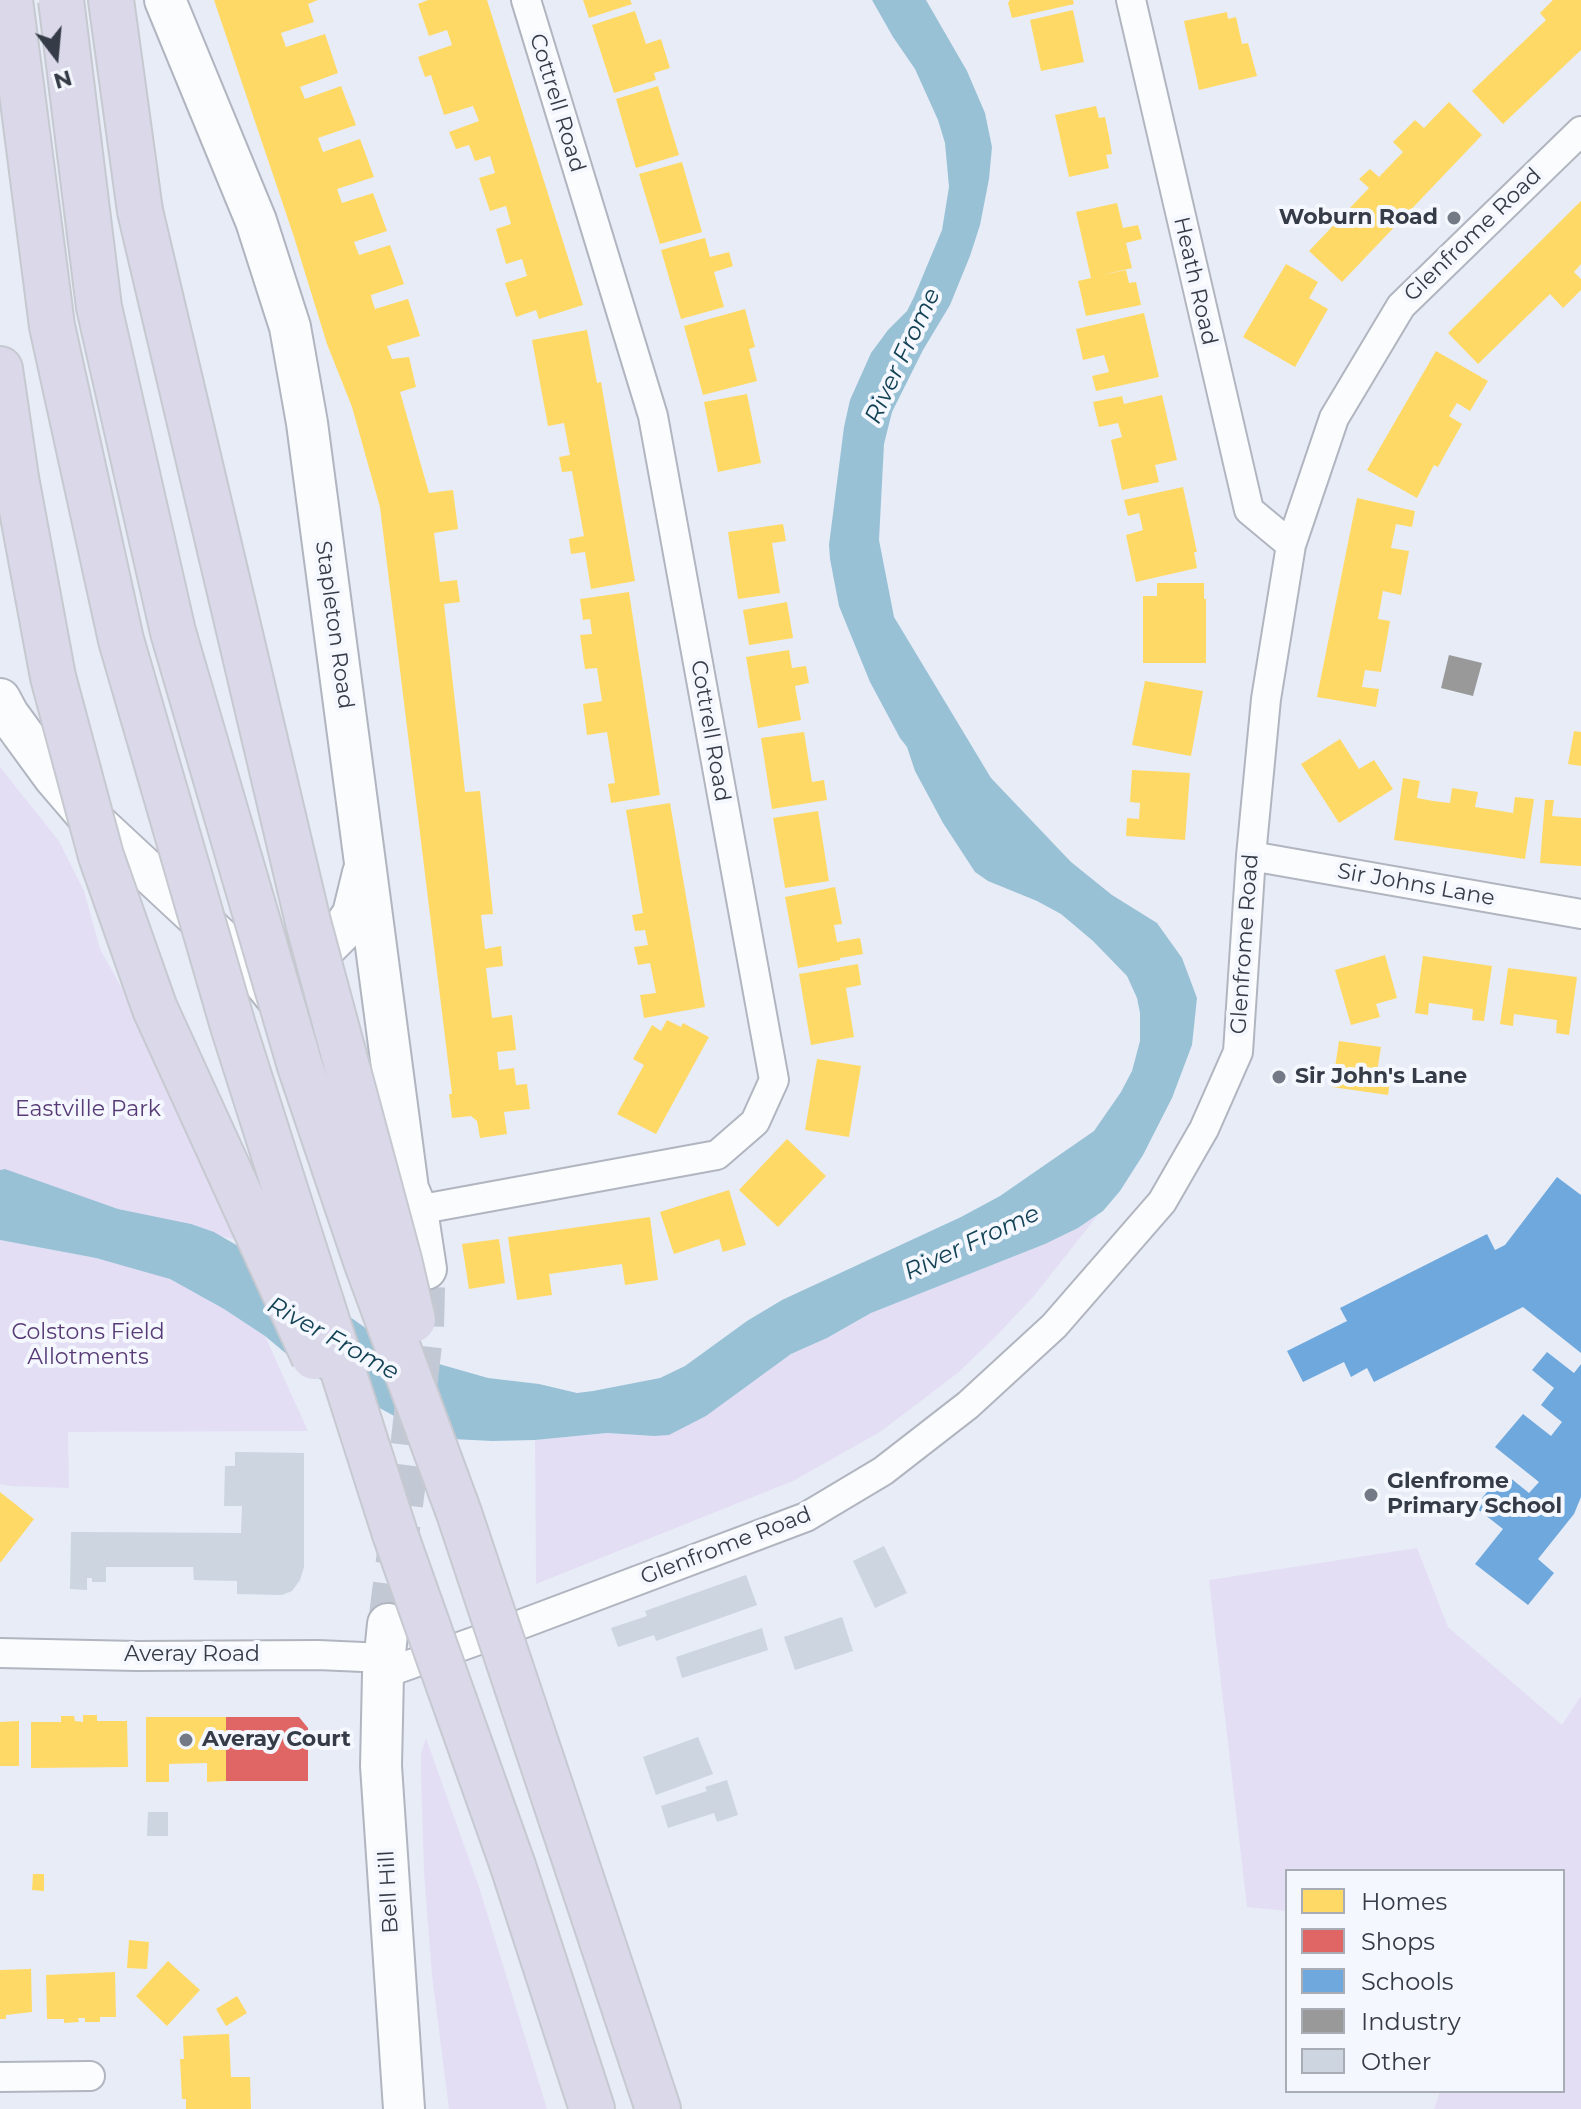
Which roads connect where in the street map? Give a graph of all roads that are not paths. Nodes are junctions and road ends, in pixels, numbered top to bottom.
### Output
1 (10, 0) edge
2 (61, 0) edge
3 (111, 0) edge
4 (165, 0) edge
5 (526, 0) edge
6 (1131, 0) edge
7 (1581, 131) edge
8 (0, 369) edge
9 (1291, 545) junction
10 (0, 699) edge
11 (1251, 856) junction
12 (366, 862) junction
13 (1581, 914) edge
14 (254, 970) junction
15 (413, 1200) junction
16 (426, 1269) tunnel mouth
17 (459, 1513) junction
18 (395, 1534) junction
19 (385, 1652) junction
20 (0, 1653) edge
21 (90, 2076) dead end
22 (0, 2077) edge
23 (404, 2109) edge
24 (592, 2109) edge
25 (658, 2109) edge

1 - 18 highway, bridge
2 - 17 highway, bridge
3 - 17 highway, bridge
4 - 12 main road, Stapleton Road
5 - 15 street, Cottrell Road
6 - 9 street, Heath Road
7 - 9 street, Glenfrome Road
8 - 18 highway, bridge
9 - 11 street, Glenfrome Road
10 - 14 main road
11 - 13 street, Sir Johns Lane
11 - 19 street, Glenfrome Road
12 - 14 main road
12 - 15 main road, Stapleton Road
14 - 15 main road
15 - 16 main road, Stapleton Road
17 - 25 highway, bridge
18 - 24 highway, bridge
19 - 20 street, Averay Road
19 - 23 main road, Bell Hill
21 - 22 street

